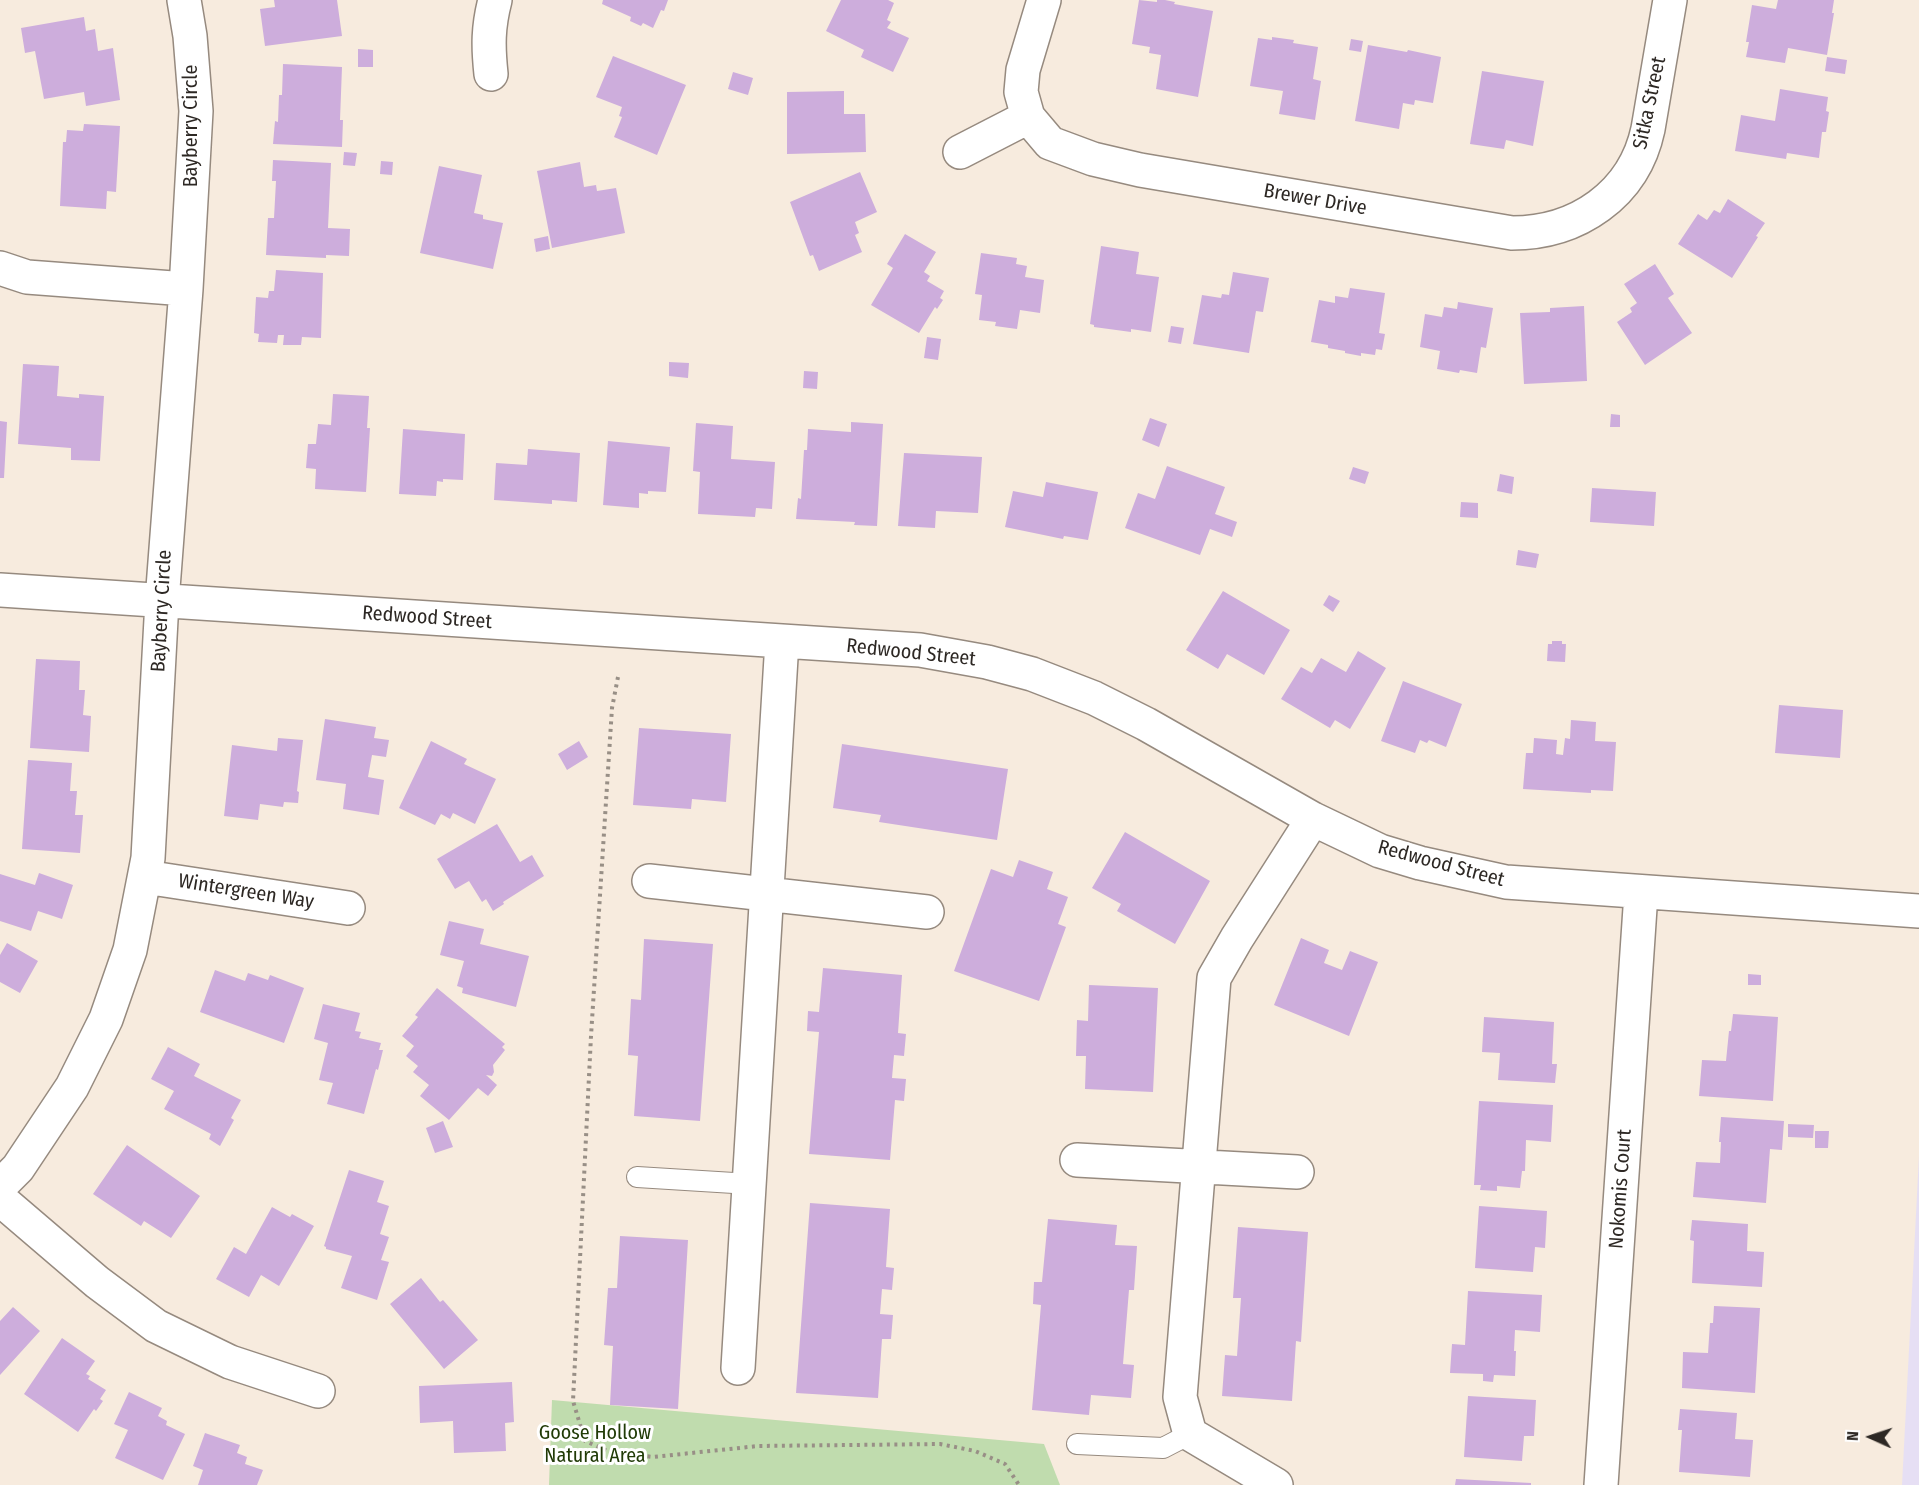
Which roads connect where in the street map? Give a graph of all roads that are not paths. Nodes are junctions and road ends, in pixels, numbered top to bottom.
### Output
1 (184, 0) edge
2 (495, 0) edge
3 (1044, 0) edge
4 (1670, 0) edge
5 (491, 74) dead end
6 (1028, 117) junction
7 (960, 152) dead end
8 (1609, 197) joint
9 (0, 268) edge
10 (186, 289) junction
11 (0, 590) edge
12 (162, 601) junction
13 (782, 641) junction
14 (1313, 819) junction
15 (145, 877) junction
16 (649, 881) dead end
17 (1641, 893) junction
18 (768, 894) junction
19 (348, 908) dead end
20 (1919, 911) edge
21 (927, 912) dead end
22 (1077, 1160) dead end
23 (1199, 1168) junction
24 (1297, 1172) dead end
25 (637, 1177) dead end
26 (750, 1184) junction
27 (0, 1186) edge
28 (0, 1199) edge
29 (738, 1368) dead end
30 (318, 1391) dead end
31 (1190, 1434) junction
32 (1077, 1444) dead end
33 (1276, 1485) edge
34 (1601, 1485) edge

1 - 10 street, Bayberry Circle
2 - 5 street
3 - 6 street, Brewer Drive
4 - 8 street, Sitka Street
6 - 7 street
6 - 8 street, Brewer Drive
9 - 10 street
10 - 12 street, Bayberry Circle
11 - 12 street, Redwood Street
12 - 13 street, Redwood Street
12 - 15 street, Bayberry Circle
13 - 14 street, Redwood Street
13 - 18 street
14 - 17 street, Redwood Street
14 - 23 street
15 - 19 street, Wintergreen Way
15 - 27 street, Bayberry Circle
16 - 18 street
17 - 20 street, Redwood Street
17 - 34 street, Nokomis Court
18 - 21 street
18 - 26 street
22 - 23 street
23 - 24 street
23 - 31 street
25 - 26 lane
26 - 29 street
28 - 30 street
31 - 32 lane
31 - 33 street

